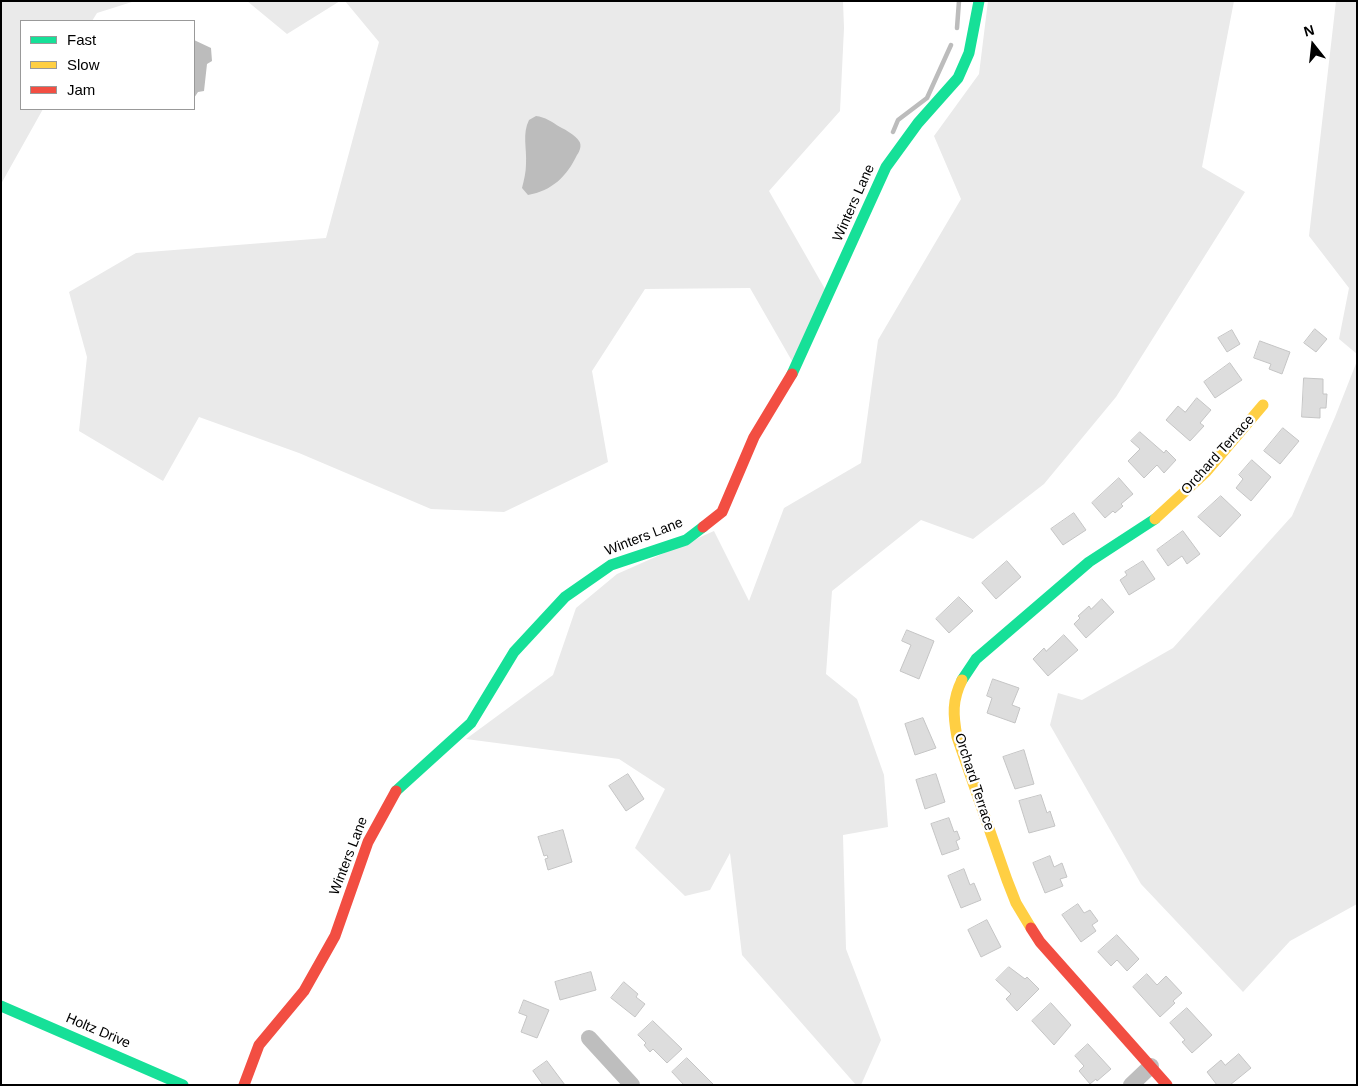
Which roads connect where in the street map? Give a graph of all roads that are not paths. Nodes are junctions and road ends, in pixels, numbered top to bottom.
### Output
1 (980, 1) edge
2 (1263, 405) dead end
3 (1, 1006) edge
4 (590, 1038) dead end
5 (1151, 1066) junction
6 (183, 1085) edge
7 (244, 1085) edge
8 (632, 1085) edge
9 (1131, 1085) edge
10 (1168, 1085) edge

1 - 7 street, Winters Lane
2 - 5 street, Orchard Terrace
3 - 6 street, Holtz Drive
4 - 8 street
5 - 9 street
5 - 10 street, Orchard Terrace

